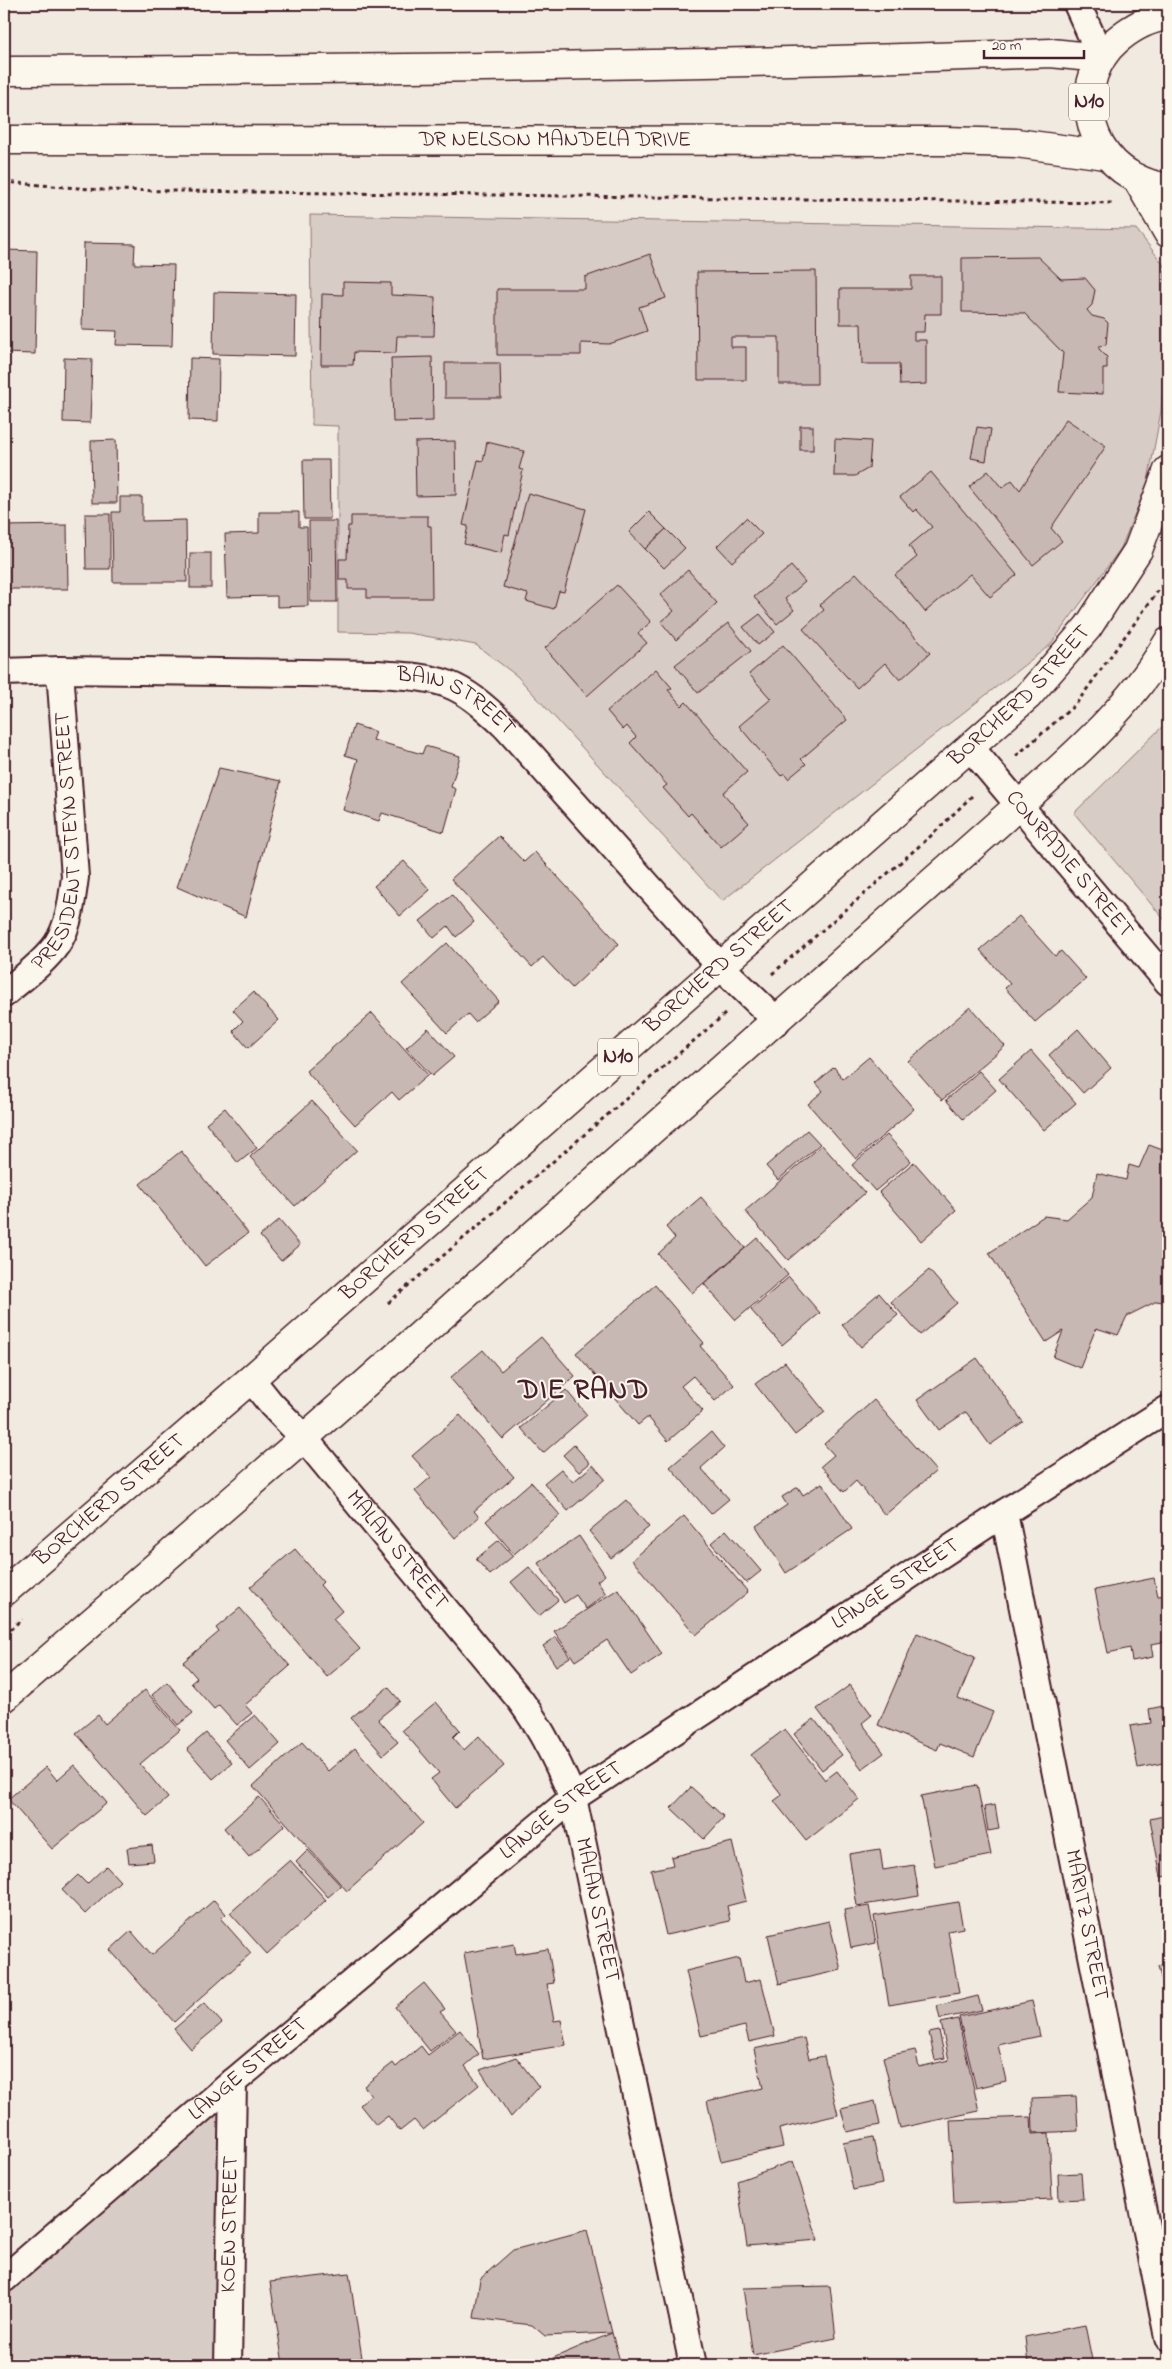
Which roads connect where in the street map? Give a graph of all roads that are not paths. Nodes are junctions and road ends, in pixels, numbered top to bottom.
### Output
1 (1077, 4) edge
2 (1168, 17) edge
3 (1101, 58) junction
4 (4, 71) edge
5 (4, 140) edge
6 (1106, 155) junction
7 (1160, 195) edge
8 (1168, 233) edge
9 (1168, 470) edge
10 (1168, 642) edge
11 (60, 670) junction
12 (4, 672) edge
13 (970, 747) junction
14 (1018, 806) junction
15 (720, 966) junction
16 (1168, 982) edge
17 (4, 994) edge
18 (778, 1021) junction
19 (251, 1379) junction
20 (1168, 1409) edge
21 (304, 1438) junction
22 (1004, 1513) junction
23 (4, 1592) edge
24 (4, 1698) edge
25 (573, 1798) junction
26 (234, 2082) junction
27 (4, 2279) edge
28 (1168, 2337) edge
29 (228, 2365) edge
30 (693, 2365) edge

1 - 3 street
2 - 3 main road, N10
3 - 4 main road
3 - 6 main road, N10
5 - 6 main road, DR NELSON MANDELA DRIVE
6 - 7 main road, N10
7 - 8 main road, N10
9 - 13 main road, BORCHERD STREET / N10
10 - 14 main road
11 - 12 street, BAIN STREET
11 - 15 street, BAIN STREET
11 - 17 street, PRESIDENT STEYN STREET
13 - 14 street, CONRADIE STREET
13 - 15 main road, BORCHERD STREET / N10
14 - 16 street, CONRADIE STREET
14 - 18 main road
15 - 18 street, BAIN STREET
15 - 19 main road, BORCHERD STREET / N10
18 - 21 main road
19 - 21 street, MALAN STREET
19 - 23 main road, BORCHERD STREET / N10
20 - 22 street, LANGE STREET
21 - 24 main road
21 - 25 street, MALAN STREET
22 - 25 street, LANGE STREET
22 - 28 street, MARITZ STREET
25 - 26 street, LANGE STREET
25 - 30 street, MALAN STREET
26 - 27 street, LANGE STREET
26 - 29 street, KOEN STREET

